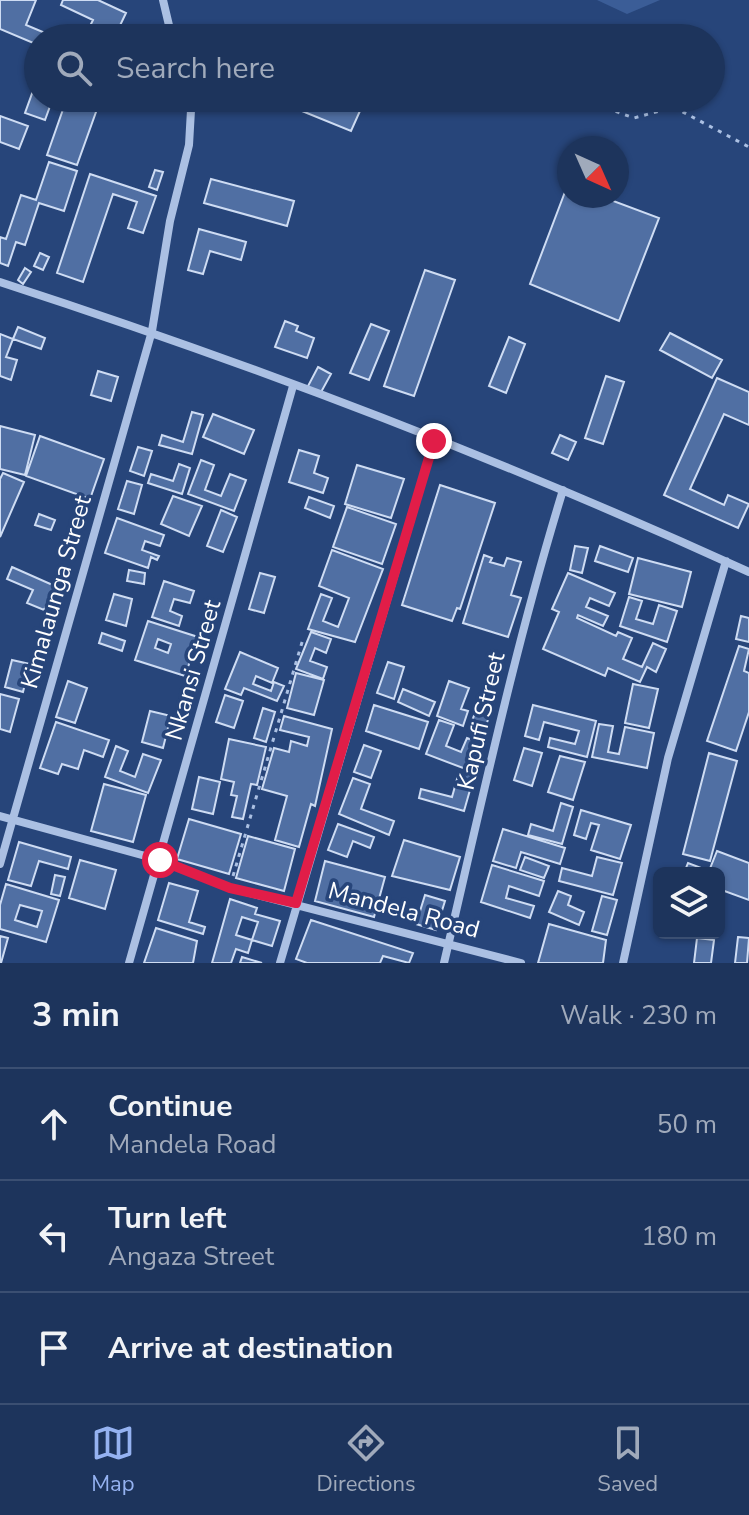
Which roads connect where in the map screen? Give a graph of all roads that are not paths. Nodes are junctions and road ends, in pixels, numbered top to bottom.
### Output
1 (163, 0) edge
2 (170, 24) edge
3 (191, 112) edge
4 (0, 282) edge
5 (152, 331) junction
6 (293, 386) junction
7 (434, 441) junction
8 (563, 490) junction
9 (726, 561) junction
10 (749, 572) edge
11 (0, 816) edge
12 (15, 820) junction
13 (160, 860) junction
14 (0, 864) edge
15 (296, 903) junction
16 (449, 942) junction
17 (129, 963) edge
18 (280, 963) edge
19 (444, 963) edge
20 (521, 963) edge
21 (623, 963) edge

1 - 2 street
3 - 5 street, Kimalaunga Street
4 - 5 street
5 - 6 street
5 - 12 street, Kimalaunga Street
6 - 7 street
6 - 13 street, Nkansi Street
7 - 8 street
7 - 15 street
8 - 9 street
8 - 16 street, Kapufi Street
9 - 10 street
9 - 21 street
11 - 12 street, Mandela Road
12 - 13 street, Mandela Road
12 - 14 street, Kimalaunga Street
13 - 15 street, Mandela Road
13 - 17 street, Nkansi Street
15 - 16 street, Mandela Road
15 - 18 street
16 - 19 street, Kapufi Street
16 - 20 street, Mandela Road

